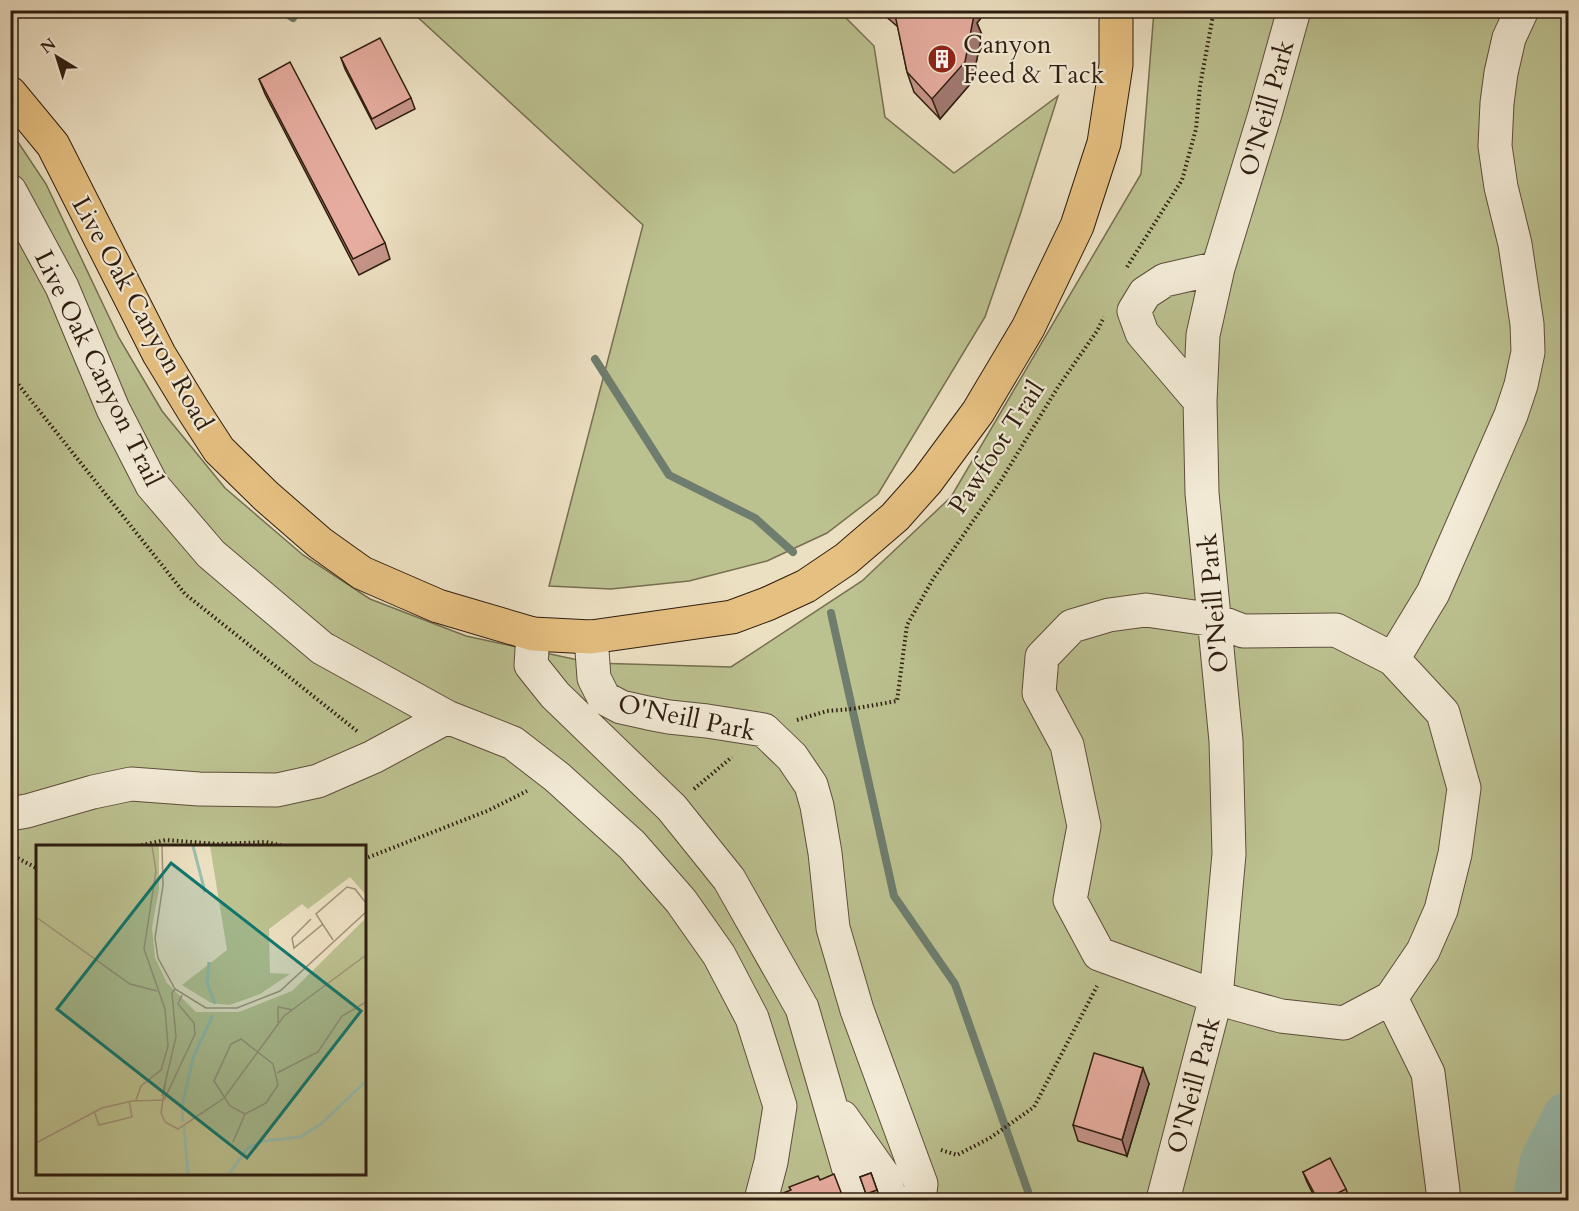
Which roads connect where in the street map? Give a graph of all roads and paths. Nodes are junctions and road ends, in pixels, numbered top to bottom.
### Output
1 (1116, 10) edge
2 (1214, 10) edge
3 (1294, 10) edge
4 (1522, 10) edge
5 (10, 93) edge
6 (10, 191) edge
7 (1218, 268) junction
8 (1126, 269) dead end
9 (1107, 310) dead end
10 (1200, 400) junction
11 (1215, 620) junction
12 (533, 634) junction
13 (591, 636) junction
14 (1393, 659) junction
15 (634, 710) junction
16 (447, 717) junction
17 (764, 730) junction
18 (605, 743) junction
19 (556, 777) junction
20 (696, 787) dead end
21 (10, 814) edge
22 (142, 845) edge
23 (280, 845) edge
24 (10, 854) edge
25 (366, 858) edge
26 (36, 868) edge
27 (1111, 958) junction
28 (1216, 997) junction
29 (1391, 998) junction
30 (827, 1096) junction
31 (914, 1166) junction
32 (1443, 1191) dead end
33 (761, 1200) edge
34 (860, 1200) edge
35 (891, 1200) edge
36 (919, 1200) edge
37 (1163, 1200) edge

1 - 13 main road, Live Oak Canyon Road
2 - 8 path
3 - 7 street, O'Neill Park
4 - 14 street
5 - 12 main road, Live Oak Canyon Road
6 - 16 street, Live Oak Canyon Trail
7 - 10 street, O'Neill Park
7 - 10 street
9 - 17 path, Pawfoot Trail
10 - 11 street, O'Neill Park
11 - 14 street
11 - 27 street
11 - 28 street, O'Neill Park
12 - 13 main road, Live Oak Canyon Road
12 - 18 street, O'Neill Park
13 - 15 street, O'Neill Park
14 - 29 street
15 - 17 street, O'Neill Park
15 - 18 street
16 - 19 street, Live Oak Canyon Trail
16 - 21 street
17 - 20 path, Pawfoot Trail
17 - 31 street, O'Neill Park
18 - 30 street, O'Neill Park
19 - 25 path
19 - 33 street, Live Oak Canyon Trail
22 - 23 path
24 - 26 path
27 - 28 street
27 - 31 path
28 - 29 street
28 - 37 street, O'Neill Park
29 - 32 street
30 - 34 street, O'Neill Park
30 - 35 street, O'Neill Park
31 - 36 street, O'Neill Park

